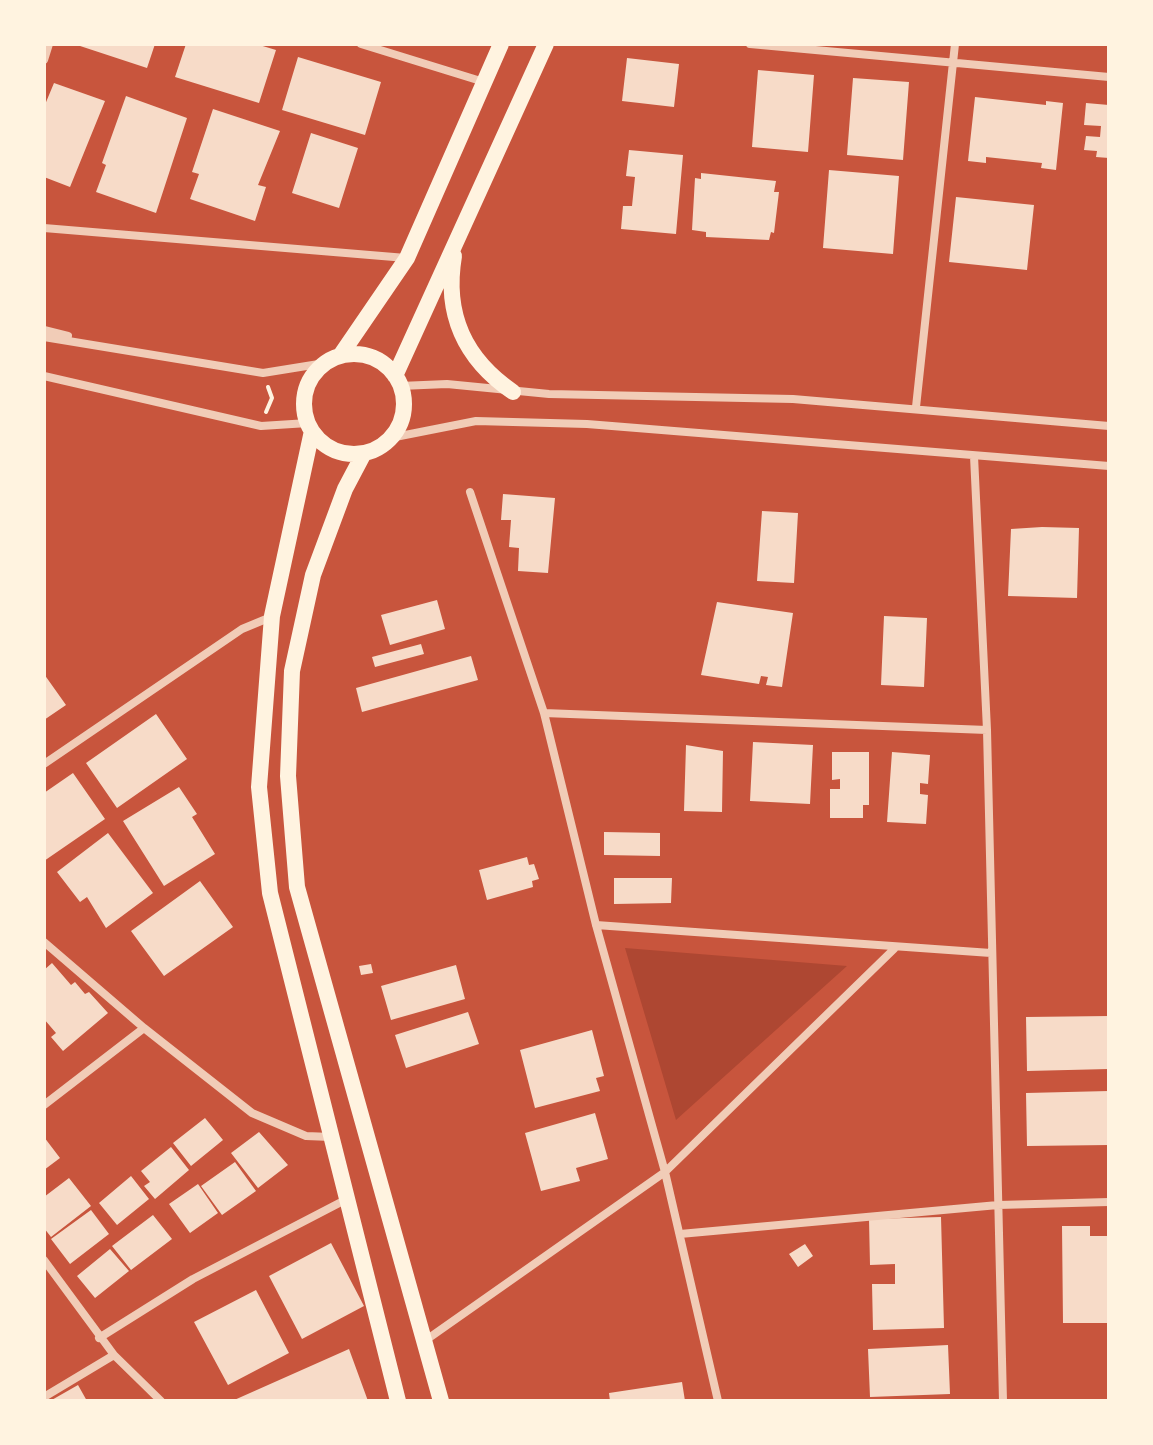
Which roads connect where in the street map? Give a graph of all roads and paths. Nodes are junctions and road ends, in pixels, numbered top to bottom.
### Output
1 (49, 44) edge
2 (361, 44) edge
3 (501, 44) edge
4 (546, 44) edge
5 (750, 44) edge
6 (955, 44) edge
7 (44, 60) edge
8 (952, 66) junction
9 (1109, 77) edge
10 (484, 82) junction
11 (44, 228) edge
12 (458, 234) junction
13 (407, 258) junction
14 (44, 330) edge
15 (44, 337) edge
16 (119, 349) junction
17 (333, 359) junction
18 (263, 373) junction
19 (44, 376) edge
20 (397, 381) junction
21 (513, 392) junction
22 (916, 407) junction
23 (261, 426) junction
24 (1109, 426) edge
25 (310, 427) junction
26 (390, 438) junction
27 (364, 453) junction
28 (974, 456) junction
29 (1109, 466) edge
30 (470, 492) dead end
31 (272, 616) junction
32 (544, 713) junction
33 (987, 730) junction
34 (44, 764) edge
35 (596, 925) junction
36 (44, 942) edge
37 (894, 949) junction
38 (991, 953) junction
39 (144, 1028) junction
40 (44, 1105) edge
41 (331, 1137) junction
42 (665, 1172) junction
43 (348, 1198) junction
44 (1109, 1202) edge
45 (998, 1205) junction
46 (680, 1234) junction
47 (44, 1260) edge
48 (99, 1338) junction
49 (426, 1340) junction
50 (114, 1355) junction
51 (44, 1397) edge
52 (161, 1401) edge
53 (398, 1401) edge
54 (441, 1401) edge
55 (718, 1401) edge
56 (1003, 1401) edge

1 - 7 street
2 - 10 street
3 - 10 main road
4 - 12 main road
5 - 8 street
6 - 8 street
8 - 9 street
8 - 22 street
10 - 13 main road
11 - 13 street
12 - 20 main road
12 - 21 main road
13 - 17 main road
14 - 16 street
15 - 16 street
16 - 18 street
17 - 18 street
17 - 20 main road
17 - 25 main road
18 - 23 path
19 - 23 street
20 - 21 street
20 - 26 main road
21 - 22 street
22 - 24 street
23 - 25 street
25 - 27 main road
25 - 31 main road
26 - 27 main road
26 - 28 street
27 - 49 main road
28 - 29 street
28 - 33 street
30 - 32 street
31 - 34 street
31 - 41 main road
32 - 33 street
32 - 35 street
33 - 38 street
35 - 37 street
35 - 42 street
36 - 39 street
37 - 38 street
37 - 42 street
38 - 45 street
39 - 40 street
39 - 41 street
41 - 43 main road
42 - 46 street
42 - 49 street
43 - 48 street
43 - 53 main road
44 - 45 street
45 - 46 street
45 - 56 street
46 - 55 street
47 - 48 street
48 - 50 street
49 - 54 main road
50 - 51 street
50 - 52 street

